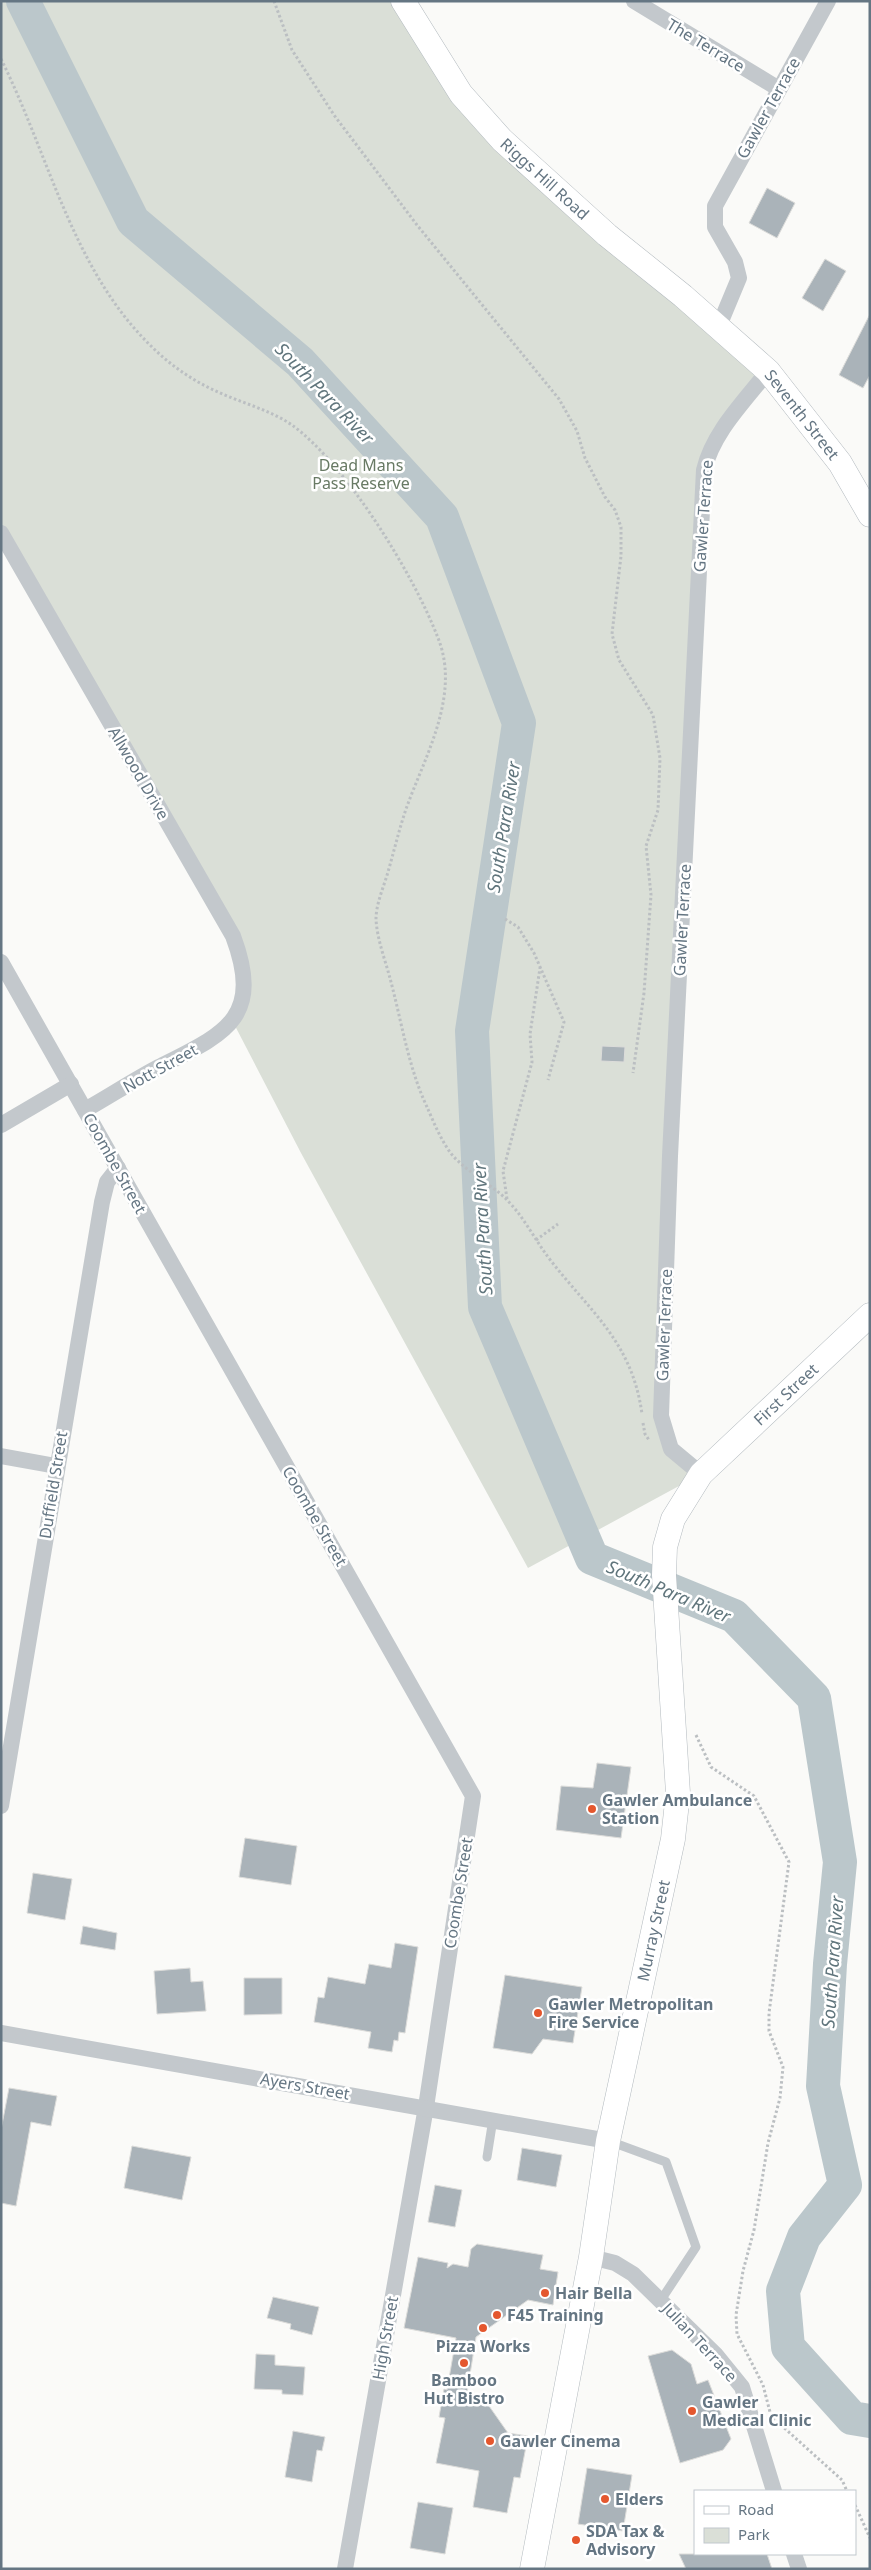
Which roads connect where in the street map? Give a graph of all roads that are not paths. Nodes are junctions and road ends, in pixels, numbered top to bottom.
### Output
1 (403, 1) edge
2 (634, 1) edge
3 (828, 1) edge
4 (779, 89) junction
5 (719, 326) junction
6 (768, 371) junction
7 (870, 515) edge
8 (1, 533) edge
9 (1, 962) edge
10 (233, 1022) joint
11 (71, 1084) junction
12 (85, 1110) junction
13 (1, 1125) edge
14 (118, 1168) junction
15 (870, 1315) edge
16 (1, 1456) edge
17 (56, 1466) junction
18 (701, 1474) junction
19 (1, 1806) edge
20 (1, 2033) edge
21 (426, 2107) junction
22 (493, 2119) junction
23 (608, 2141) junction
24 (487, 2157) dead end
25 (590, 2257) junction
26 (661, 2300) junction
27 (774, 2490) edge
28 (794, 2555) edge
29 (344, 2569) edge
30 (532, 2569) edge
31 (798, 2569) edge

1 - 5 street, Riggs Hill Road
2 - 4 street, The Terrace
3 - 4 street, Gawler Terrace
4 - 5 street, Gawler Terrace
5 - 6 street, Seventh Street
6 - 7 street, Seventh Street
6 - 18 street, Gawler Terrace
8 - 10 street, Allwood Drive
9 - 11 street, Coombe Street
10 - 12 street, Nott Street
11 - 12 street, Coombe Street
11 - 13 street
12 - 14 street, Coombe Street
14 - 17 street, Duffield Street
14 - 21 street, Coombe Street
15 - 18 street, First Street
16 - 17 street
17 - 19 street, Duffield Street
18 - 23 street, Murray Street
20 - 21 street, Ayers Street
21 - 22 street, Ayers Street
21 - 29 street, High Street
22 - 23 street, Ayers Street
22 - 24 lane
23 - 25 street, Murray Street
23 - 26 lane
25 - 26 street, Julian Terrace
25 - 30 street, Murray Street
26 - 27 street, Julian Terrace
28 - 31 street

